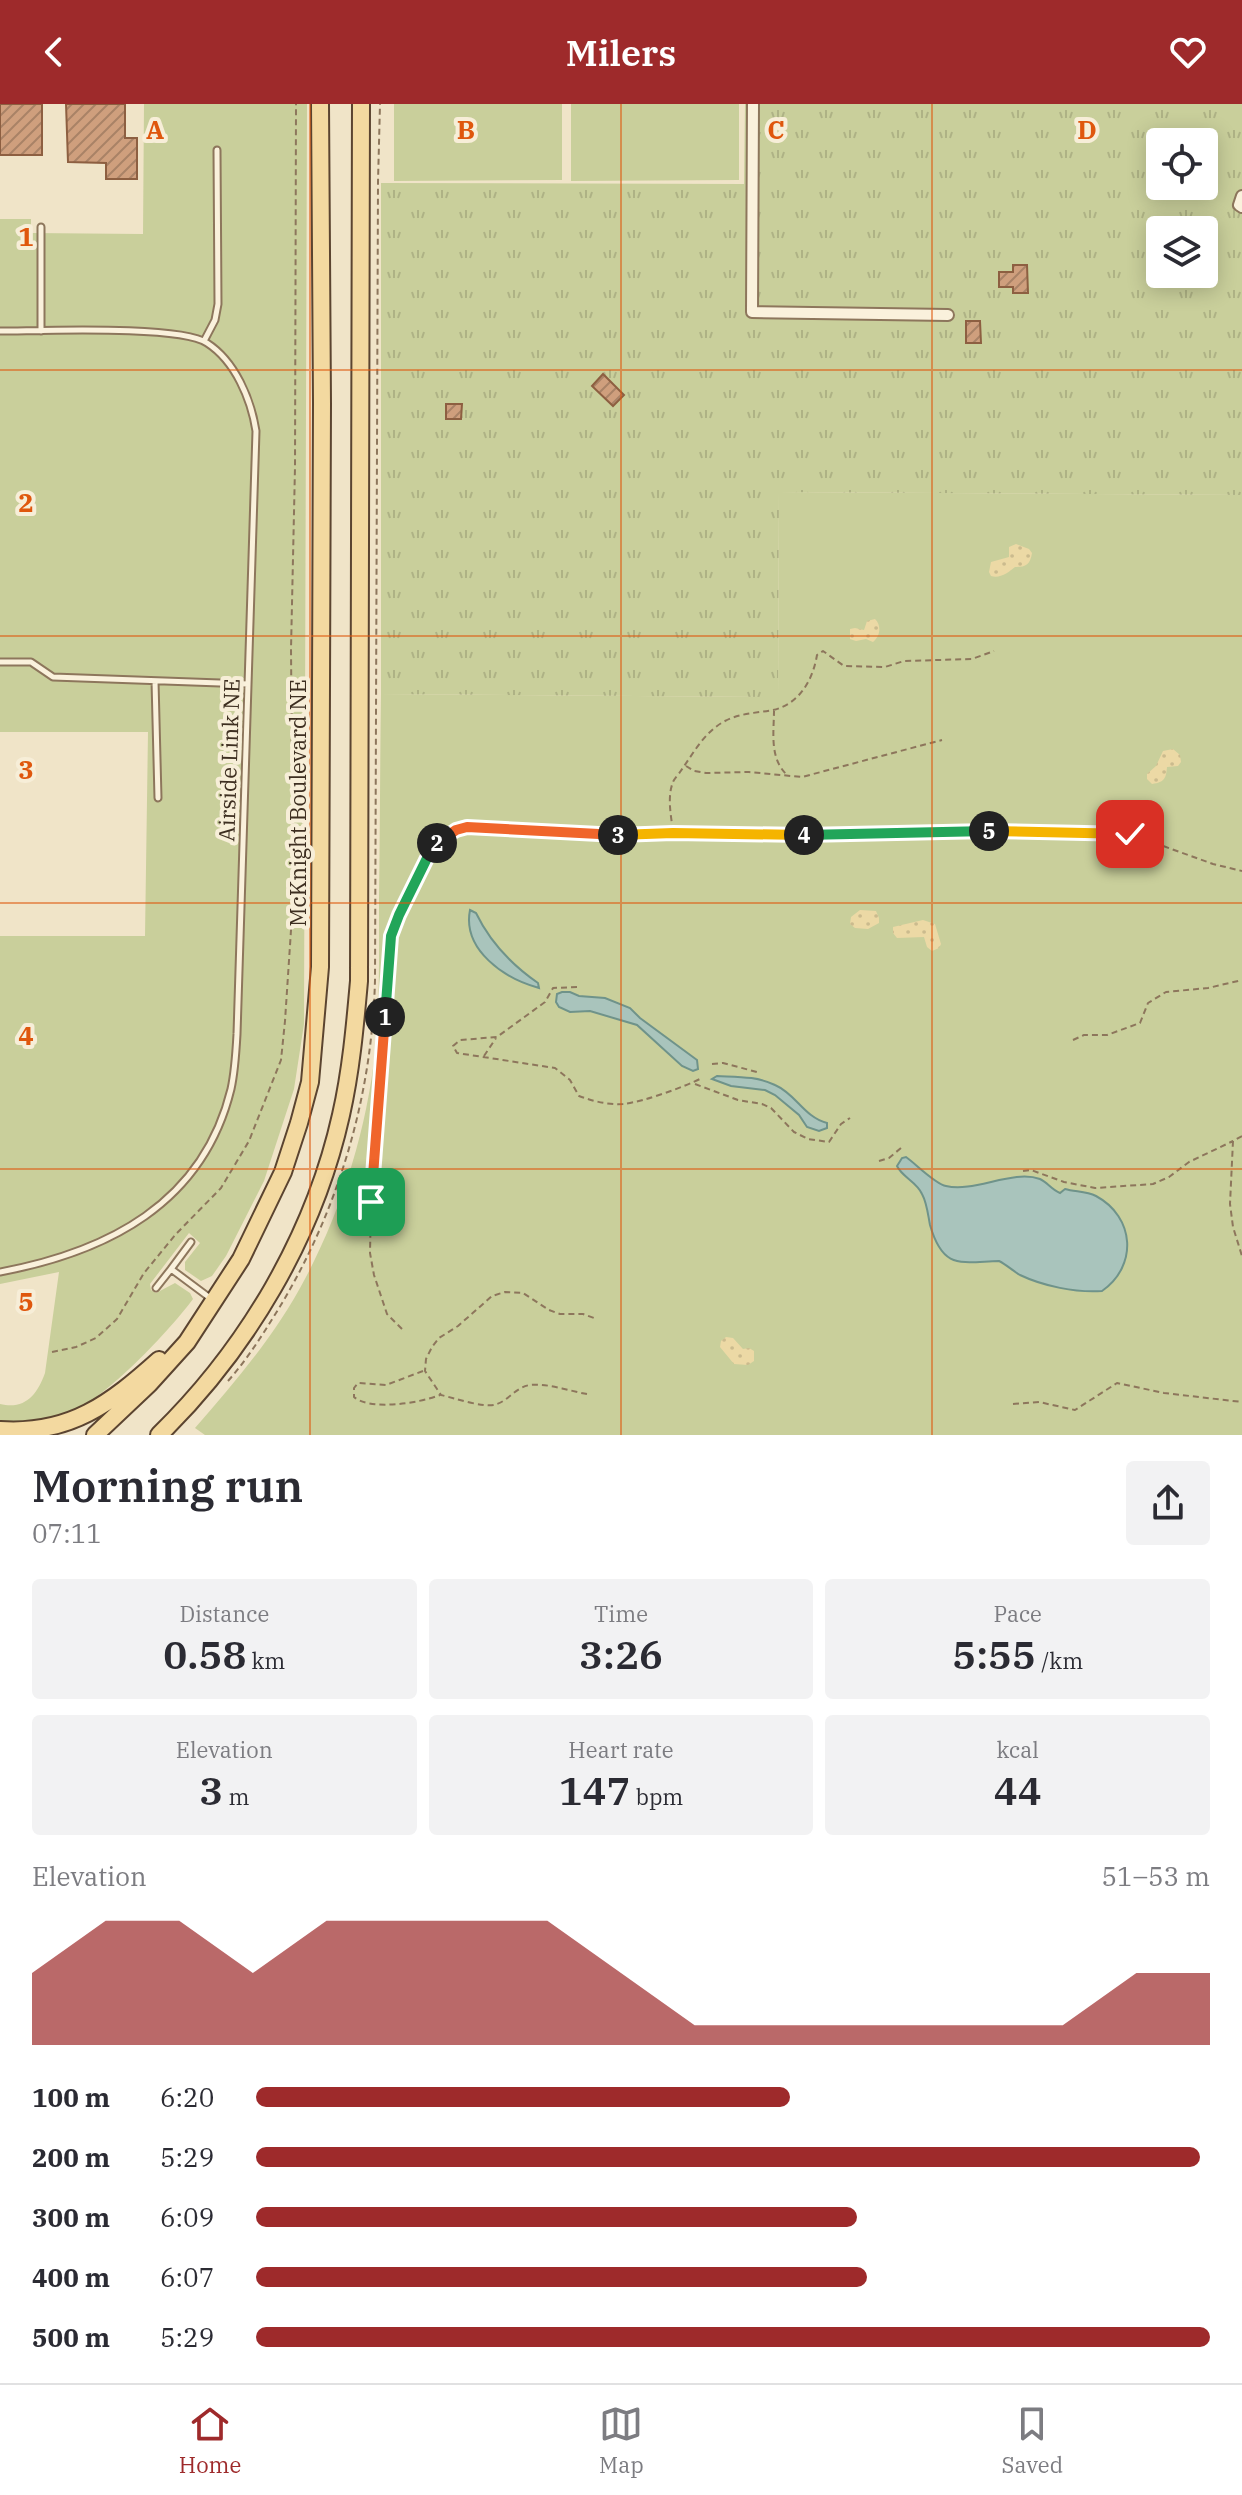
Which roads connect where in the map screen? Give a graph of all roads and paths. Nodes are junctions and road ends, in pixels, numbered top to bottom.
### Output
1 (296, 104) edge
2 (320, 104) edge
3 (361, 104) edge
4 (753, 104) edge
5 (217, 150) dead end
6 (1242, 196) edge
7 (1242, 207) edge
8 (41, 227) dead end
9 (948, 315) dead end
10 (0, 331) edge
11 (41, 331) junction
12 (204, 341) junction
13 (994, 651) dead end
14 (0, 662) edge
15 (155, 681) junction
16 (248, 684) junction
17 (774, 710) junction
18 (942, 740) dead end
19 (684, 764) junction
20 (788, 776) junction
21 (158, 798) dead end
22 (673, 833) junction
23 (1242, 871) edge
24 (1242, 980) edge
25 (577, 987) dead end
26 (497, 1037) junction
27 (1073, 1040) dead end
28 (483, 1057) junction
29 (712, 1064) dead end
30 (757, 1072) dead end
31 (702, 1078) dead end
32 (693, 1083) junction
33 (850, 1118) dead end
34 (1242, 1136) edge
35 (1233, 1141) junction
36 (901, 1148) dead end
37 (879, 1161) dead end
38 (1023, 1171) dead end
39 (191, 1242) dead end
40 (1242, 1256) edge
41 (171, 1269) junction
42 (0, 1272) edge
43 (156, 1288) dead end
44 (214, 1301) junction
45 (594, 1318) dead end
46 (402, 1329) dead end
47 (187, 1342) junction
48 (52, 1352) dead end
49 (425, 1371) junction
50 (587, 1394) dead end
51 (441, 1395) junction
52 (1242, 1402) edge
53 (1013, 1404) dead end
54 (0, 1430) edge
55 (95, 1435) edge
56 (159, 1435) edge

1 - 48 path
2 - 44 main road, McKnight Boulevard NE
3 - 56 main road
4 - 9 street
5 - 12 lane
6 - 7 street
8 - 11 lane
10 - 11 lane
11 - 12 lane
12 - 16 lane, Airside Link NE
13 - 17 path
14 - 15 lane
15 - 16 lane
15 - 21 lane
16 - 42 lane, Airside Link NE
17 - 19 path
17 - 20 path
18 - 20 path
19 - 20 path
19 - 22 path
22 - 23 path
22 - 46 path
24 - 27 path
25 - 26 path
26 - 28 path
26 - 28 path
28 - 32 path
29 - 30 path
31 - 32 path
32 - 33 path
34 - 35 path
35 - 38 path
35 - 40 path
36 - 37 path
39 - 41 lane
41 - 43 lane
41 - 44 lane
44 - 47 main road, McKnight Boulevard NE
45 - 49 path
47 - 54 main road
47 - 55 main road, McKnight Boulevard NE
49 - 51 path
49 - 51 path
50 - 51 path
52 - 53 path

